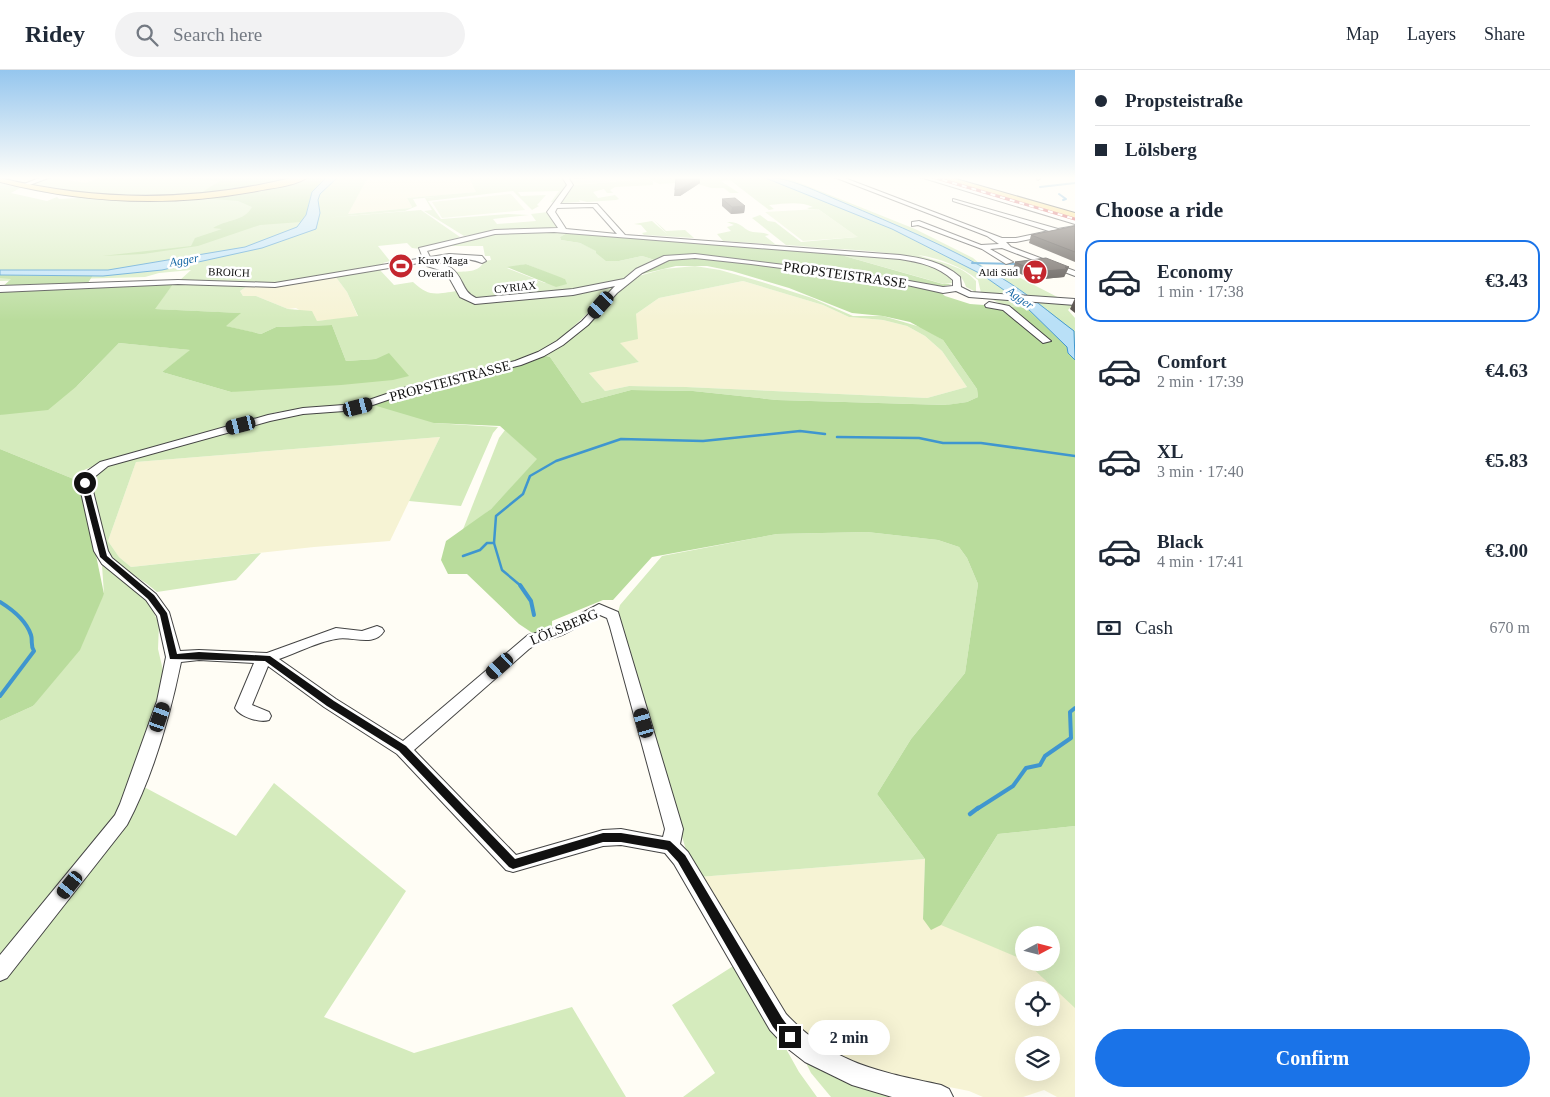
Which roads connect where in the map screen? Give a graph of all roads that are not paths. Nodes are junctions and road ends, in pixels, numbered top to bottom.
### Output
1 (560, 225) edge
2 (612, 225) edge
3 (924, 225) edge
4 (964, 225) edge
5 (1037, 225) edge
6 (1075, 228) edge
7 (564, 231) junction
8 (1057, 231) junction
9 (623, 237) junction
10 (1002, 243) junction
11 (985, 248) junction
12 (426, 259) junction
13 (482, 261) dead end
14 (1009, 262) dead end
15 (1075, 274) edge
16 (626, 281) junction
17 (957, 288) junction
18 (0, 289) edge
19 (943, 290) junction
20 (969, 294) junction
21 (959, 298) junction
22 (1075, 302) edge
23 (1046, 341) dead end
24 (377, 631) dead end
25 (174, 657) junction
26 (266, 658) junction
27 (262, 716) dead end
28 (403, 749) junction
29 (670, 846) junction
30 (0, 971) edge
31 (941, 1097) edge

1 - 7 street
2 - 9 street
3 - 11 street
4 - 10 street
5 - 8 street
6 - 8 street
7 - 9 street
7 - 12 street
8 - 10 street
9 - 17 street
10 - 11 street
10 - 15 street
11 - 14 street
12 - 13 street
12 - 16 street, CYRIAX
12 - 18 street, BROICH
16 - 19 street, PROPSTEISTRASSE
16 - 25 street, PROPSTEISTRASSE
17 - 19 street, PROPSTEISTRASSE
17 - 20 street
19 - 21 street, PROPSTEISTRASSE
20 - 21 street
20 - 22 street
21 - 23 street, PROPSTEISTRASSE
24 - 26 street
25 - 26 street
25 - 30 street, PROPSTEISTRASSE
26 - 27 street
26 - 28 street
28 - 29 street
28 - 29 street, LÖLSBERG
29 - 31 street

